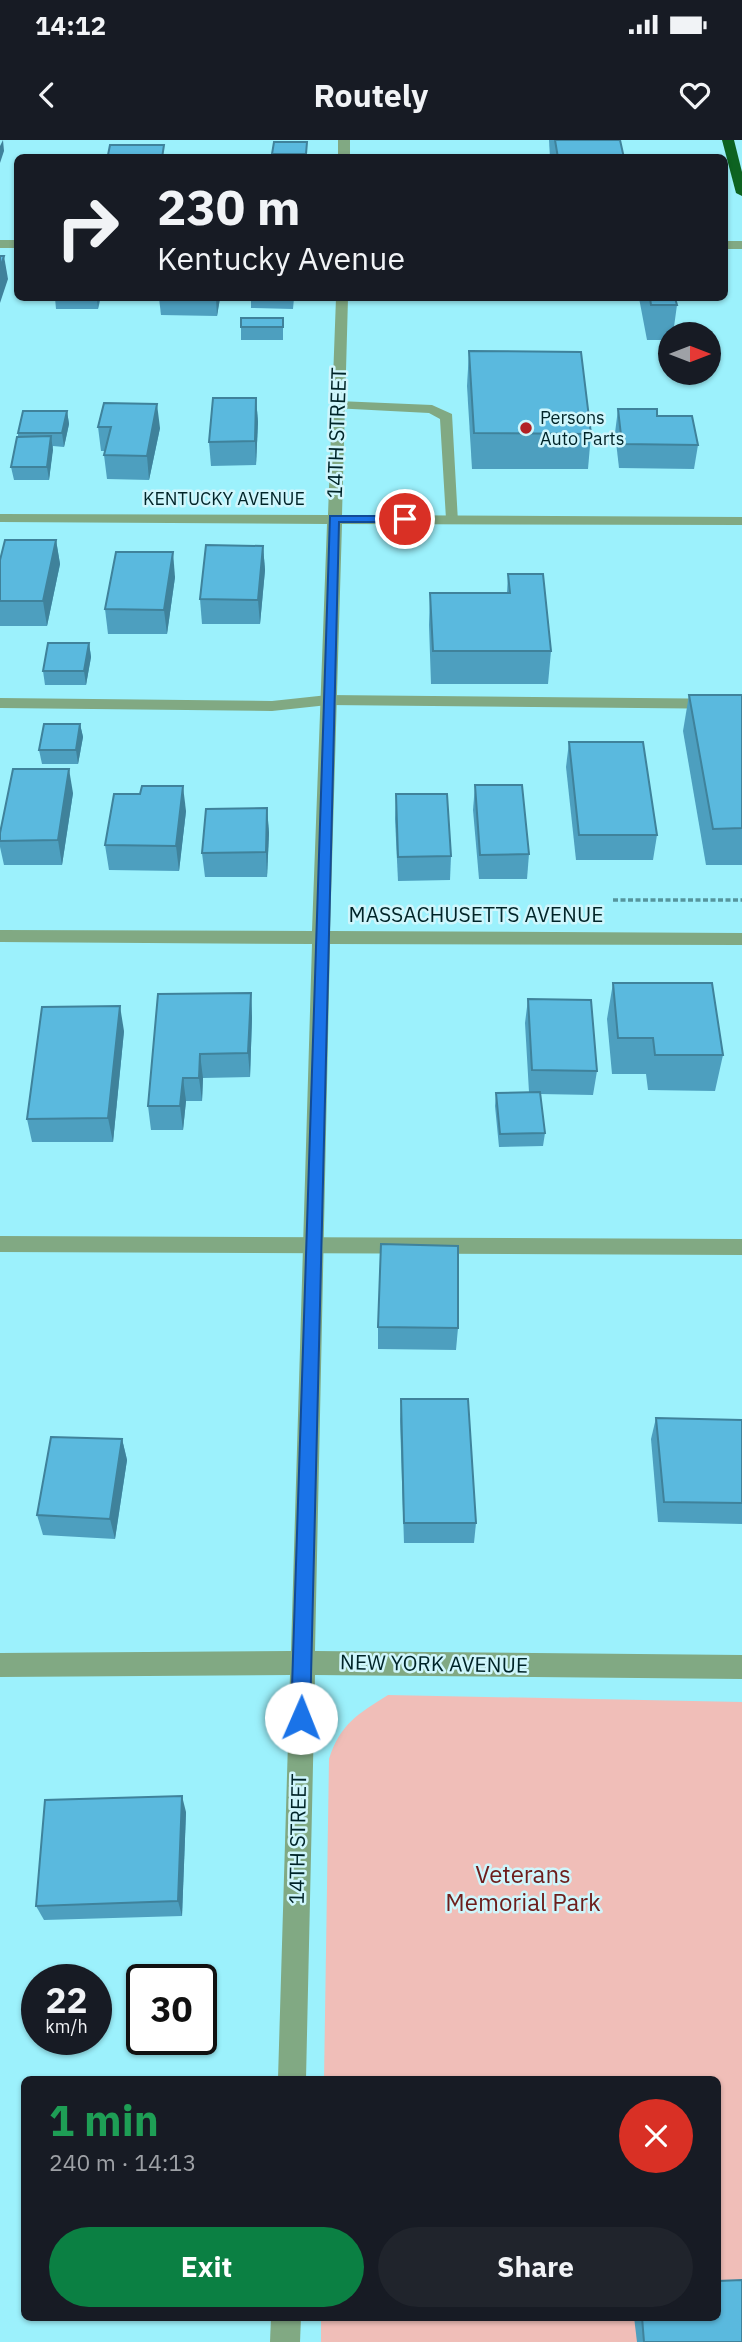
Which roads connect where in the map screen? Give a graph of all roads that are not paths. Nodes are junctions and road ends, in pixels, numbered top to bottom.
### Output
1 (728, 140) edge
2 (742, 193) edge
3 (342, 301) edge
4 (338, 405) junction
5 (0, 518) edge
6 (333, 519) junction
7 (453, 519) junction
8 (742, 521) edge
9 (328, 701) junction
10 (0, 703) edge
11 (742, 704) edge
12 (0, 936) edge
13 (321, 937) junction
14 (742, 939) edge
15 (0, 1244) edge
16 (313, 1245) junction
17 (742, 1247) edge
18 (302, 1663) junction
19 (0, 1665) edge
20 (742, 1667) edge
21 (292, 2076) edge
22 (286, 2321) edge
23 (285, 2342) edge

1 - 2 highway
3 - 4 street, 14TH STREET
4 - 6 street, 14TH STREET
4 - 7 street
5 - 6 street, KENTUCKY AVENUE
6 - 7 street, KENTUCKY AVENUE
6 - 9 street, 14TH STREET
7 - 8 street, KENTUCKY AVENUE
9 - 10 street
9 - 11 street
9 - 13 street, 14TH STREET
12 - 13 street, MASSACHUSETTS AVENUE
13 - 14 street, MASSACHUSETTS AVENUE
13 - 16 street, 14TH STREET
15 - 16 street
16 - 17 street
16 - 18 street, 14TH STREET
18 - 19 street, NEW YORK AVENUE
18 - 20 street, NEW YORK AVENUE
18 - 21 street, 14TH STREET
22 - 23 street

